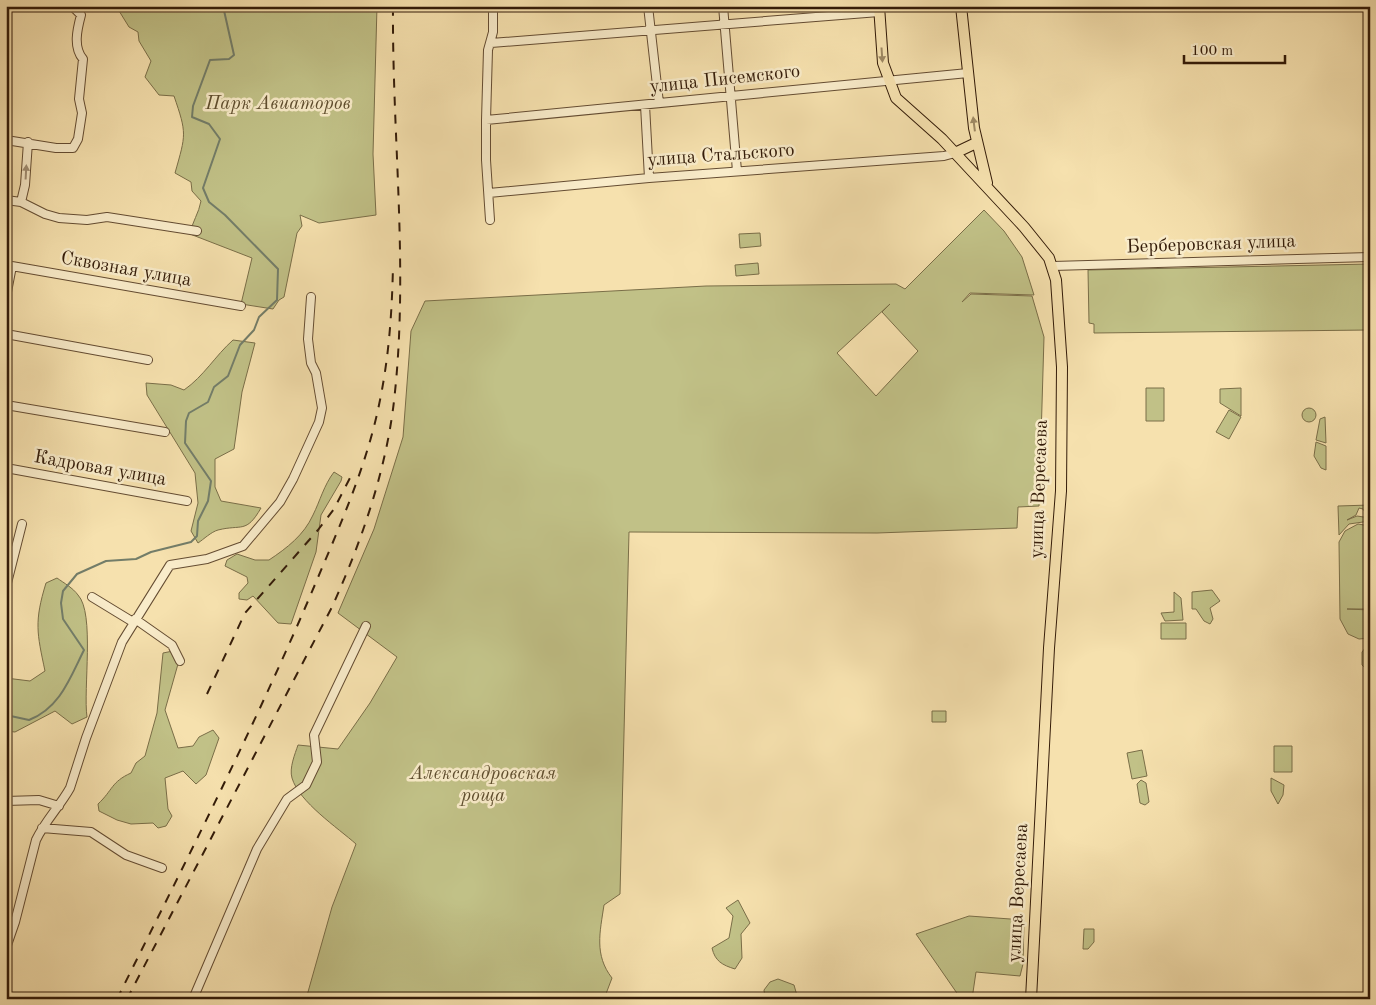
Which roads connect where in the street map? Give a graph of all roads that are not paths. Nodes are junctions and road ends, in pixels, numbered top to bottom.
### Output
1 (72, 6) edge
2 (493, 6) edge
3 (648, 6) edge
4 (723, 6) edge
5 (961, 6) edge
6 (879, 9) edge
7 (725, 24) junction
8 (650, 30) junction
9 (491, 43) junction
10 (968, 73) junction
11 (888, 80) junction
12 (731, 96) junction
13 (658, 103) junction
14 (645, 104) junction
15 (486, 120) junction
16 (6, 140) edge
17 (28, 142) junction
18 (976, 143) junction
19 (955, 153) junction
20 (737, 171) junction
21 (649, 178) junction
22 (989, 188) junction
23 (489, 193) junction
24 (6, 200) edge
25 (21, 202) junction
26 (490, 220) dead end
27 (197, 231) dead end
28 (1370, 257) edge
29 (9, 265) edge
30 (1053, 266) junction
31 (6, 297) edge
32 (311, 297) dead end
33 (241, 306) dead end
34 (6, 334) edge
35 (148, 360) dead end
36 (6, 405) edge
37 (165, 432) dead end
38 (6, 468) edge
39 (187, 501) dead end
40 (22, 524) dead end
41 (6, 587) edge
42 (92, 596) dead end
43 (134, 621) junction
44 (366, 626) dead end
45 (180, 660) dead end
46 (6, 801) edge
47 (60, 806) junction
48 (42, 828) junction
49 (162, 868) dead end
50 (10, 928) edge
51 (6, 948) edge
52 (193, 999) edge
53 (1031, 999) edge

1 - 17 street
2 - 9 street
3 - 8 street
4 - 7 street
5 - 10 main road, улица Вересаева
6 - 7 street
6 -> 11 main road
7 - 8 street
7 - 12 street
8 - 9 street
8 - 13 street
9 - 15 street
10 - 11 street, улица Писемского
18 -> 10 main road, улица Вересаева
11 - 12 street, улица Писемского
11 - 19 main road
12 - 13 street, улица Писемского
12 - 20 street
13 - 14 street, улица Писемского
14 - 15 street, улица Писемского
14 - 21 street
15 - 23 street
16 - 17 street
25 -> 17 street
18 - 19 main road
18 - 22 main road, улица Вересаева
19 - 20 street, улица Стальского
19 - 22 main road
20 - 21 street, улица Стальского
21 - 23 street, улица Стальского
22 - 30 main road, улица Вересаева
23 - 26 street
24 - 25 street
25 - 27 street
28 - 30 street, Берберовская улица
29 - 31 street
29 - 33 street, Сквозная улица
30 - 53 main road, улица Вересаева
32 - 43 street
34 - 35 street
36 - 37 street
38 - 39 street, Кадровая улица
40 - 41 street
42 - 43 street
43 - 45 street
43 - 47 street
44 - 52 street
46 - 47 street
47 - 48 street
48 - 49 street
48 - 50 street
50 - 51 street

